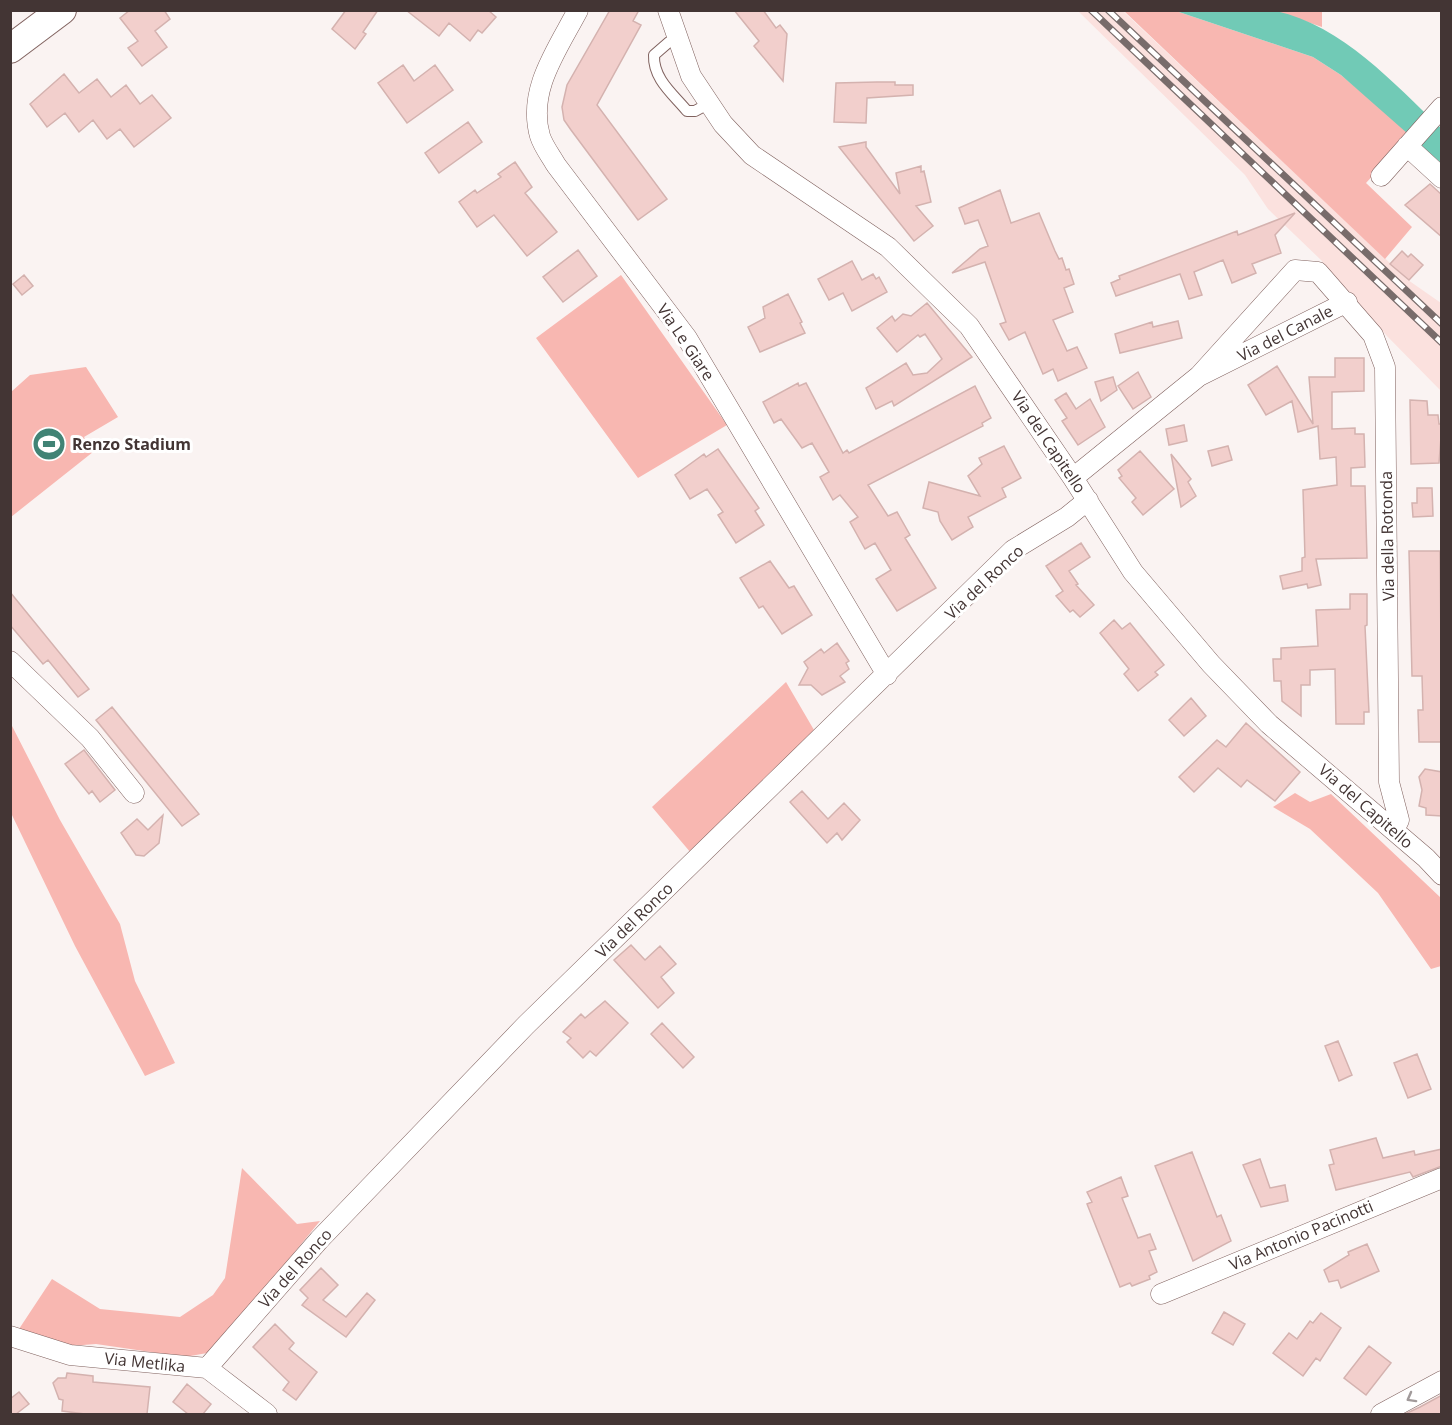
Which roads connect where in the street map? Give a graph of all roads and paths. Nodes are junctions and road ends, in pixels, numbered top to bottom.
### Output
1 (62, 10) edge
2 (578, 10) edge
3 (668, 10) edge
4 (676, 39) junction
5 (10, 49) edge
6 (708, 104) junction
7 (1436, 113) edge
8 (1411, 142) junction
9 (1381, 176) dead end
10 (1442, 178) edge
11 (1347, 302) junction
12 (1199, 376) junction
13 (1073, 478) junction
14 (1088, 500) junction
15 (10, 661) edge
16 (887, 675) junction
17 (1389, 782) junction
18 (135, 793) dead end
19 (1365, 805) junction
20 (1394, 830) junction
21 (1434, 862) edge
22 (1442, 875) edge
23 (1442, 1178) edge
24 (1161, 1294) dead end
25 (10, 1336) edge
26 (207, 1368) junction
27 (1442, 1381) edge
28 (267, 1414) edge
29 (1381, 1414) edge

1 - 5 street
2 - 16 street, Via Le Giare
3 - 4 street, Via del Capitello
4 - 6 street, Via del Capitello
4 - 6 lane
6 - 13 street, Via del Capitello
7 - 8 street
8 - 9 street
8 - 10 street
11 - 12 street, Via del Canale
11 - 12 street, Via del Canale
11 - 17 street, Via della Rotonda
12 - 13 street, Via del Canale
13 - 14 street, Via del Capitello
14 - 16 street, Via del Ronco
14 - 19 street, Via del Capitello
15 - 18 street
16 - 26 street, Via del Ronco
17 - 19 street
17 - 20 street, Via della Rotonda
19 - 20 street, Via del Capitello
20 - 21 street, Via del Capitello
21 - 22 street, Via del Capitello
23 - 24 street, Via Antonio Pacinotti
25 - 26 street, Via Metlika
26 - 28 street, Via Metlika
27 -> 29 street

